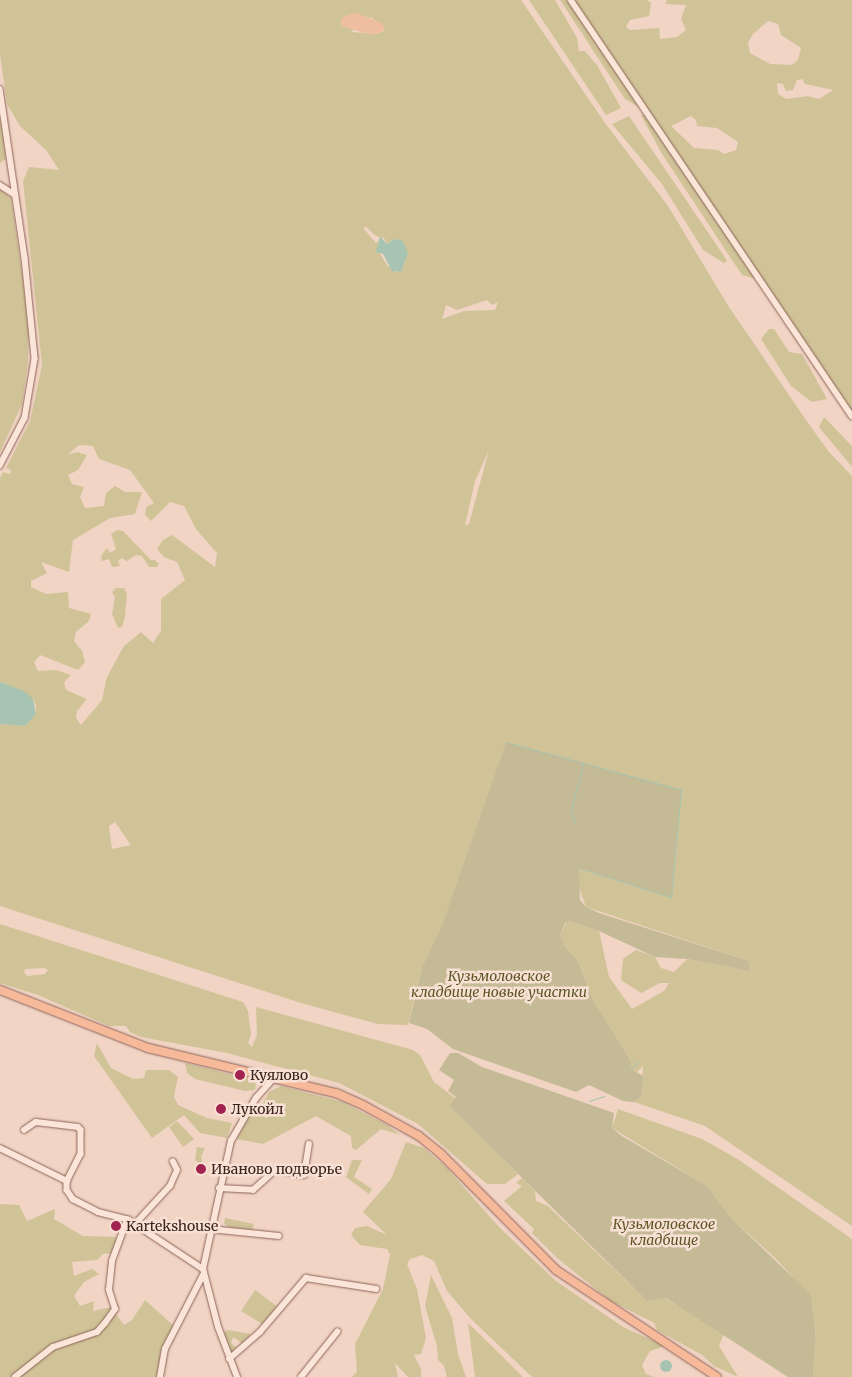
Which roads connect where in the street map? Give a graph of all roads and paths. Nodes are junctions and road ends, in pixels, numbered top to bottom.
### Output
1 (571, 0) edge
2 (0, 89) edge
3 (0, 186) edge
4 (14, 194) junction
5 (852, 416) edge
6 (0, 466) edge
7 (0, 990) edge
8 (274, 1078) junction
9 (24, 1130) dead end
10 (308, 1144) dead end
11 (0, 1148) edge
12 (173, 1162) dead end
13 (67, 1181) junction
14 (219, 1188) junction
15 (127, 1220) junction
16 (135, 1224) junction
17 (210, 1229) junction
18 (279, 1236) dead end
19 (203, 1271) junction
20 (376, 1289) dead end
21 (338, 1332) dead end
22 (229, 1359) junction
23 (15, 1377) edge
24 (160, 1377) edge
25 (237, 1377) edge
26 (301, 1377) edge
27 (717, 1377) edge

1 - 5 street
2 - 4 street
3 - 4 street
4 - 6 street
7 - 8 main road
8 - 14 street
8 - 27 main road
9 - 13 street
10 - 14 street
11 - 13 street
12 - 16 street
13 - 15 street
14 - 17 street
15 - 16 street
15 - 23 street
16 - 19 street
17 - 18 street
17 - 19 street
19 - 22 street
19 - 24 street
20 - 22 street
21 - 26 street
22 - 25 street

